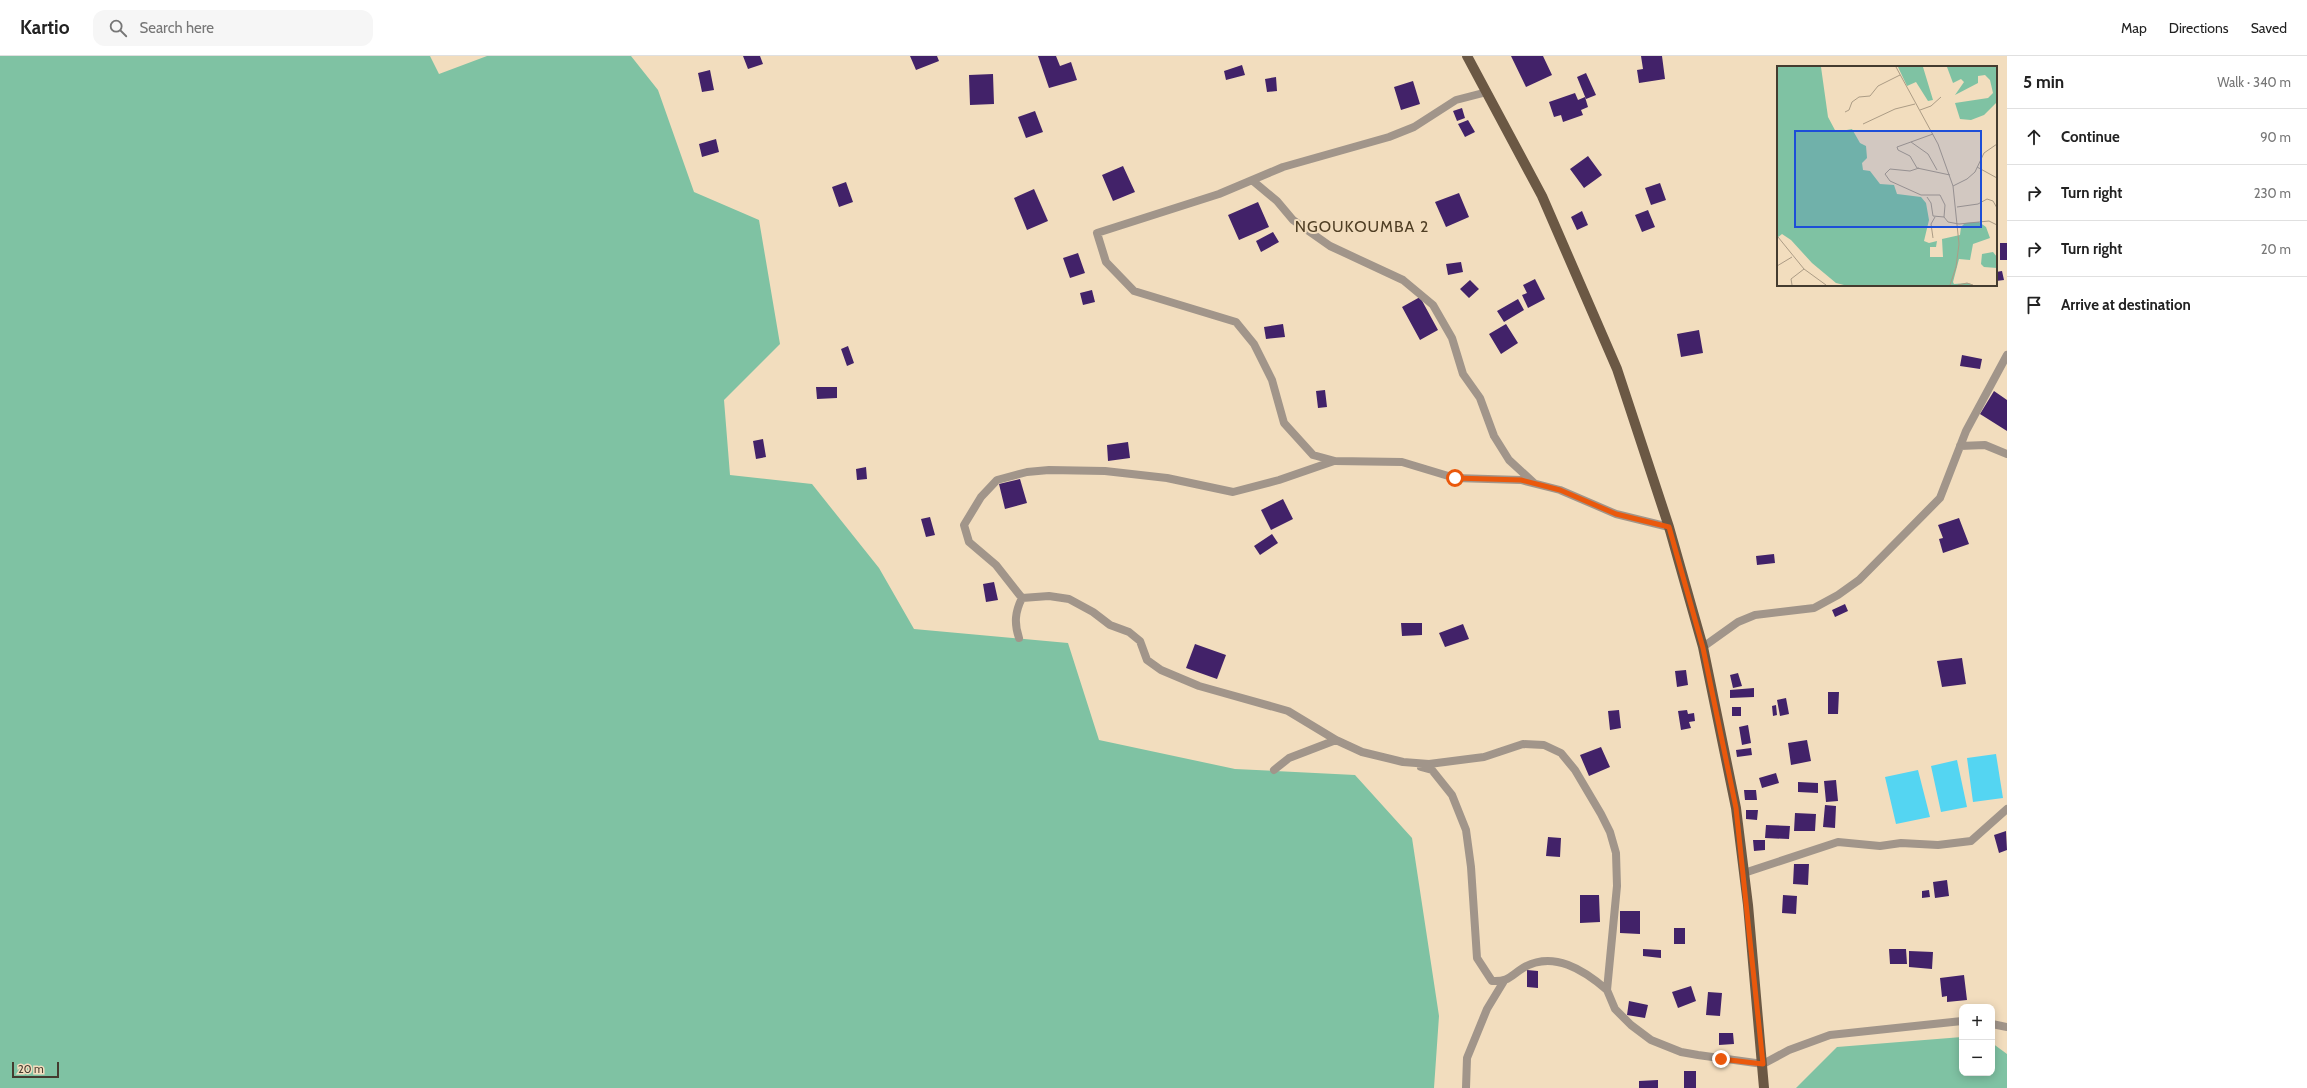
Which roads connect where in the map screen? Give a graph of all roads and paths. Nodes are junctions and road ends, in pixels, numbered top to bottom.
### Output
1 (1467, 56) edge
2 (1487, 92) junction
3 (1253, 181) junction
4 (2007, 355) edge
5 (1960, 446) junction
6 (2007, 454) edge
7 (1335, 460) junction
8 (1536, 484) junction
9 (1669, 527) junction
10 (1022, 598) junction
11 (1019, 638) dead end
12 (1703, 648) junction
13 (1336, 740) junction
14 (1403, 762) junction
15 (1274, 770) dead end
16 (2007, 809) edge
17 (1744, 873) junction
18 (1504, 981) junction
19 (1607, 990) junction
20 (1959, 1020) edge
21 (1995, 1025) edge
22 (2007, 1027) edge
23 (1763, 1064) junction
24 (1466, 1088) edge
25 (1764, 1088) edge

1 - 2 main road
2 - 3 street
2 - 9 main road
3 - 7 street
3 - 8 street
4 - 5 street
5 - 6 street
5 - 12 street
7 - 8 street
7 - 10 street
8 - 9 street
9 - 12 main road
10 - 11 street
10 - 13 street
12 - 17 main road
13 - 14 street
13 - 15 street
14 - 18 street
14 - 19 street
16 - 17 street
17 - 23 main road
18 - 19 street
18 - 24 street
19 - 23 street
20 - 23 street
21 - 22 street
23 - 25 main road

